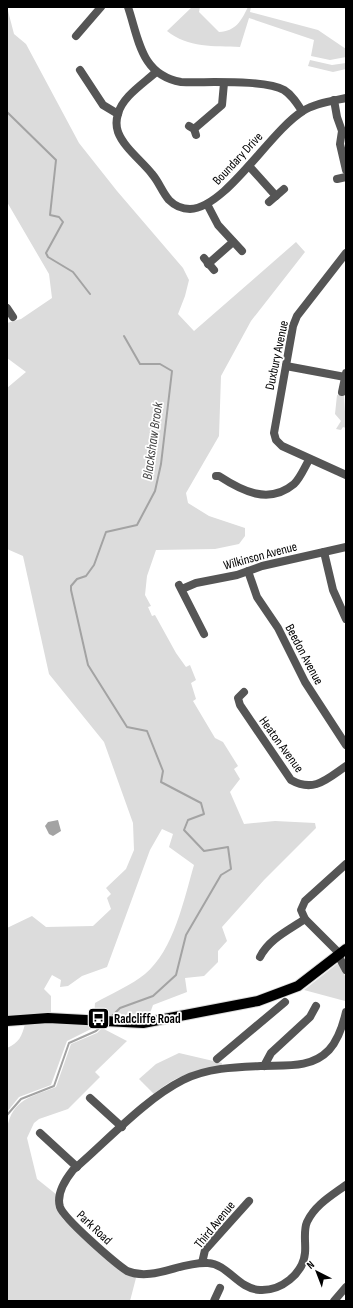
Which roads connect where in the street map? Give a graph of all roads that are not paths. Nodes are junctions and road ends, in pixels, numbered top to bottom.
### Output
1 (101, 7) edge
2 (128, 7) edge
3 (76, 36) dead end
4 (80, 70) dead end
5 (156, 72) junction
6 (224, 83) junction
7 (346, 98) edge
8 (334, 100) junction
9 (302, 111) junction
10 (118, 114) junction
11 (193, 130) dead end
12 (249, 166) junction
13 (346, 170) edge
14 (346, 177) edge
15 (337, 179) dead end
16 (284, 189) dead end
17 (276, 196) junction
18 (269, 202) dead end
19 (207, 204) junction
20 (233, 242) junction
21 (242, 251) dead end
22 (346, 252) edge
23 (209, 264) dead end
24 (7, 309) edge
25 (14, 317) dead end
26 (286, 366) junction
27 (345, 375) edge
28 (342, 392) dead end
29 (308, 460) junction
30 (346, 475) edge
31 (216, 476) dead end
32 (346, 547) edge
33 (324, 552) junction
34 (248, 571) junction
35 (346, 619) edge
36 (206, 632) dead end
37 (244, 692) dead end
38 (346, 744) edge
39 (346, 766) edge
40 (346, 864) edge
41 (305, 919) junction
42 (341, 952) edge
43 (260, 957) dead end
44 (346, 970) edge
45 (275, 996) junction
46 (285, 1002) dead end
47 (316, 1006) dead end
48 (273, 1011) junction
49 (346, 1012) edge
50 (7, 1021) edge
51 (345, 1024) edge
52 (217, 1059) dead end
53 (264, 1066) junction
54 (90, 1098) dead end
55 (122, 1127) junction
56 (40, 1132) dead end
57 (77, 1167) junction
58 (346, 1185) edge
59 (248, 1201) dead end
60 (202, 1263) junction
61 (346, 1287) edge
62 (220, 1288) dead end
63 (210, 1301) edge
64 (334, 1301) edge

1 - 3 street
2 - 5 street
4 - 10 street
5 - 6 street
5 - 10 street
6 - 9 street
6 - 11 street
7 - 8 street
8 - 9 street
8 - 13 street
9 - 12 street, Boundary Drive
10 - 19 street, Boundary Drive
12 - 17 street
12 - 19 street, Boundary Drive
14 - 15 street
16 - 17 street
17 - 18 street
19 - 20 street
20 - 21 street
20 - 23 street
22 - 26 street, Duxbury Avenue
24 - 25 street
26 - 27 street
26 - 29 street, Duxbury Avenue
27 - 28 street
29 - 30 street
29 - 31 street
32 - 33 street, Wilkinson Avenue
33 - 34 street, Wilkinson Avenue
33 - 35 street
34 - 36 street, Wilkinson Avenue
34 - 38 street, Beedon Avenue
37 - 39 street, Heaton Avenue
40 - 41 street
41 - 42 street
41 - 43 street
42 - 44 street
42 - 45 main road
45 - 48 street
45 - 50 main road
46 - 48 street
47 - 53 street
48 - 52 street
49 - 51 street, Park Road
51 - 53 street, Park Road
53 - 55 street, Park Road
54 - 55 street
55 - 57 street, Park Road
56 - 57 street
57 - 60 street, Park Road
58 - 60 street, Park Road
59 - 60 street, Third Avenue
61 - 64 street
62 - 63 street

